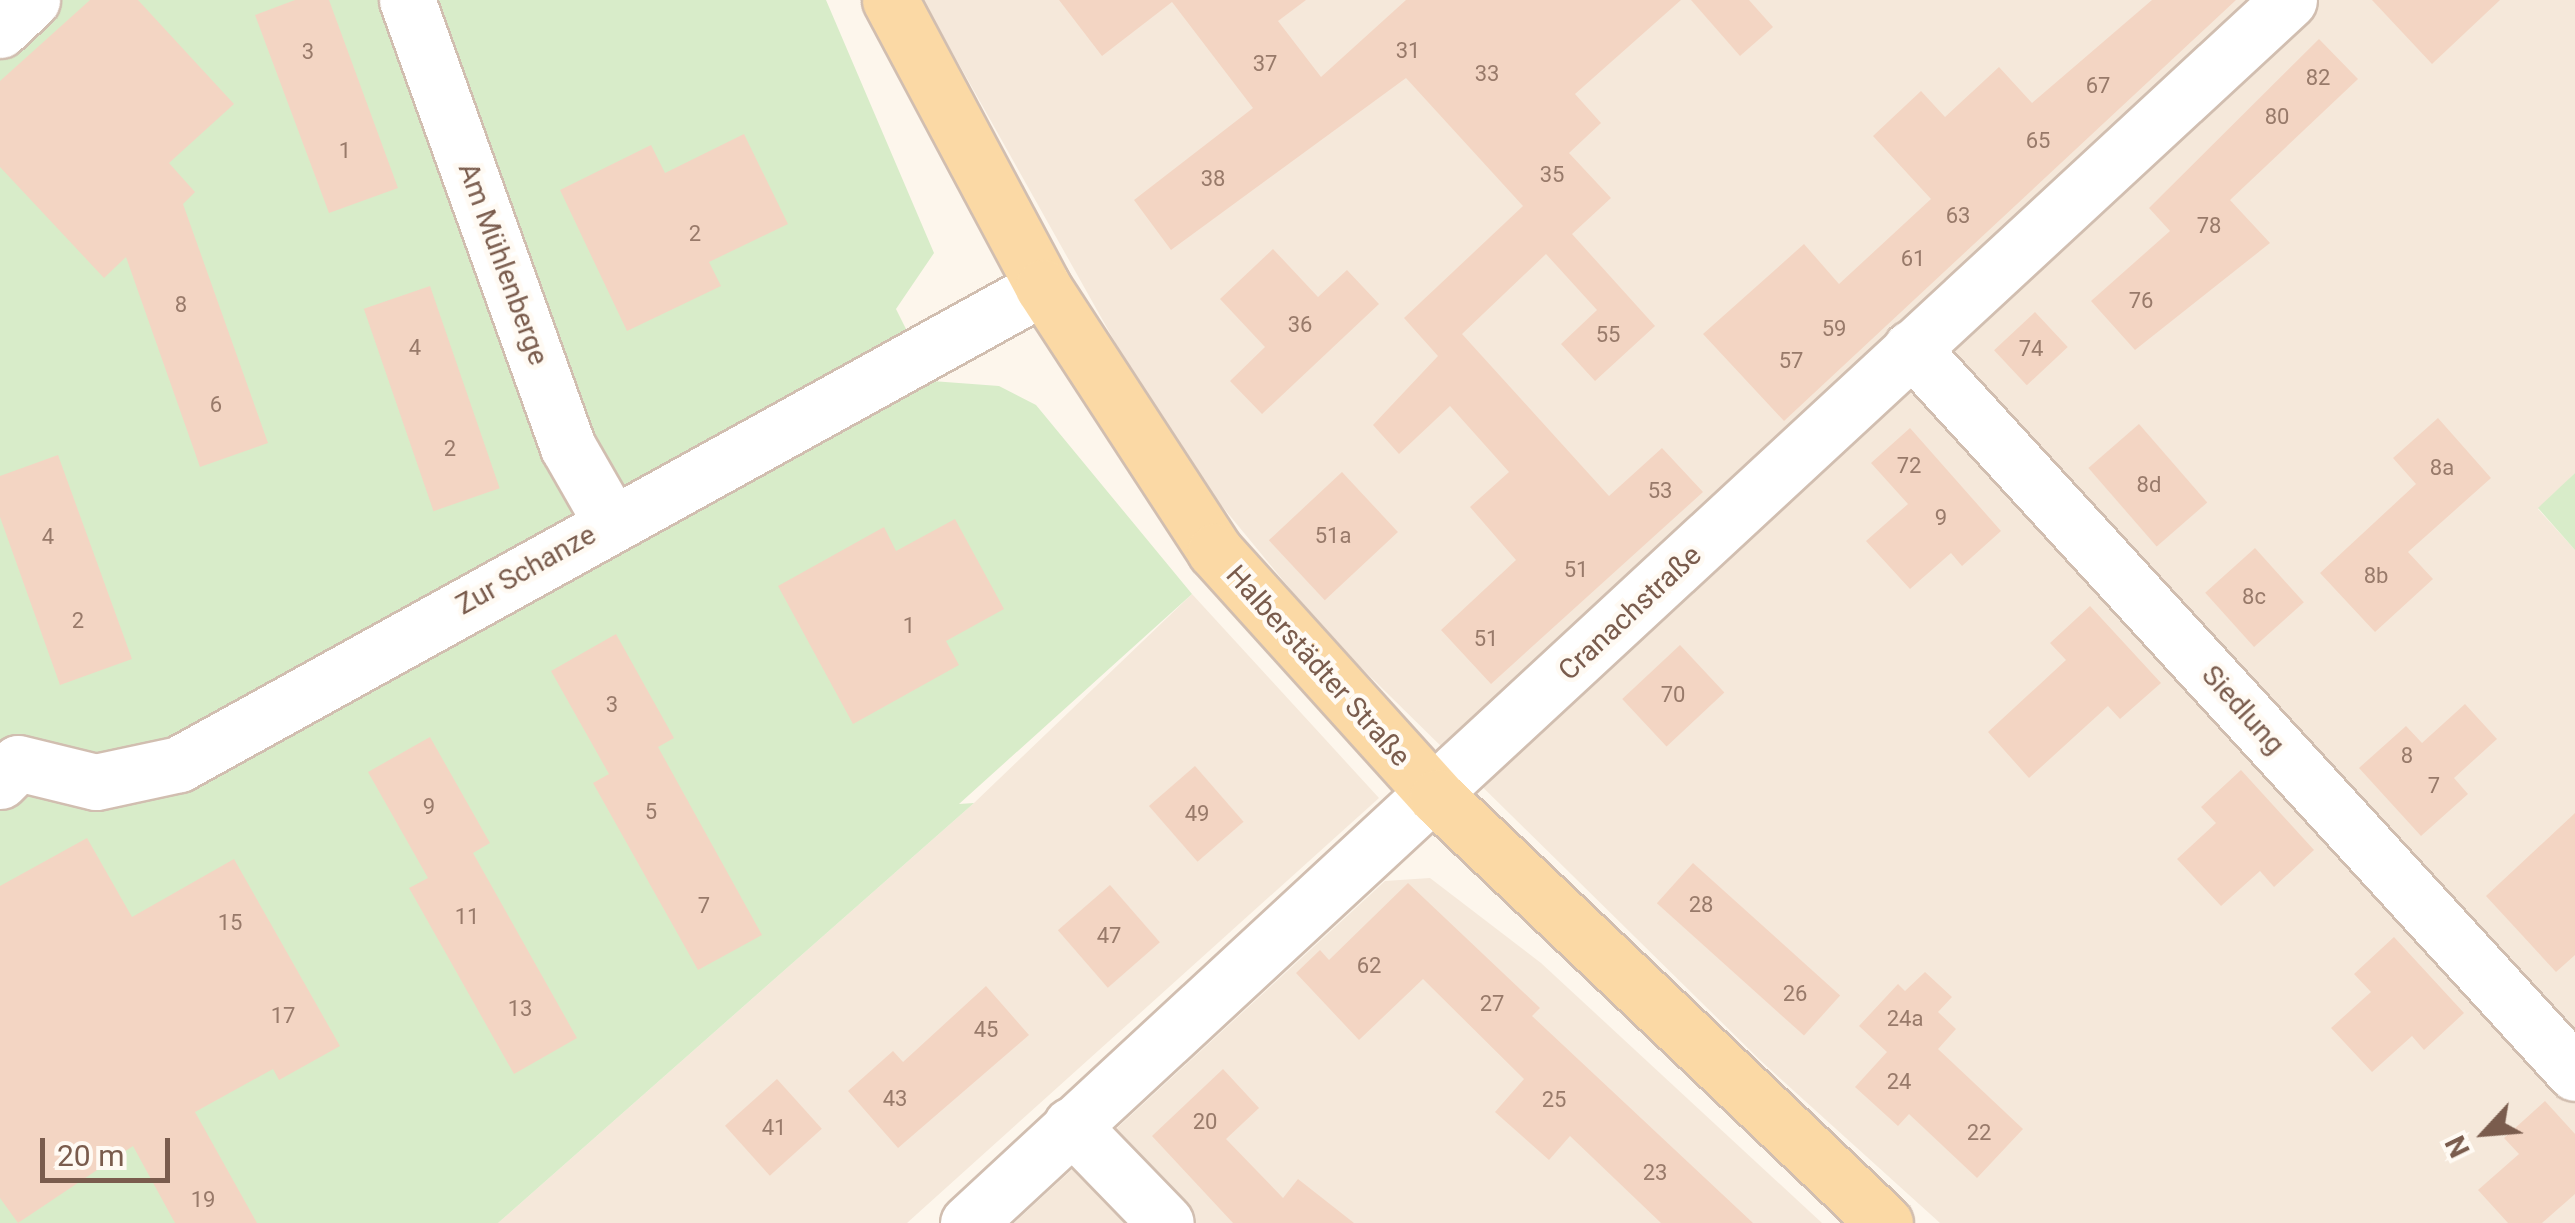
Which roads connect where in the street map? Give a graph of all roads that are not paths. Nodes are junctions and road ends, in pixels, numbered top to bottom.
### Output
1 (32, 0) edge
2 (408, 0) edge
3 (890, 0) edge
4 (2288, 0) edge
5 (0, 30) edge
6 (1043, 287) junction
7 (1911, 348) junction
8 (612, 522) junction
9 (6, 763) edge
10 (1437, 796) junction
11 (2575, 1073) edge
12 (1071, 1125) junction
13 (968, 1223) edge
14 (1166, 1223) edge
15 (1885, 1223) edge

1 - 5 street
2 - 8 street, Am Mühlenberge
3 - 6 main road, Halberstädter Straße
4 - 7 street, Cranachstraße
6 - 8 street, Zur Schanze
6 - 10 main road, Halberstädter Straße
7 - 10 street, Cranachstraße
7 - 11 street, Siedlung
8 - 9 street, Zur Schanze
10 - 12 street, Cranachstraße
10 - 15 main road, Halberstädter Straße
12 - 13 street, Cranachstraße
12 - 14 street

